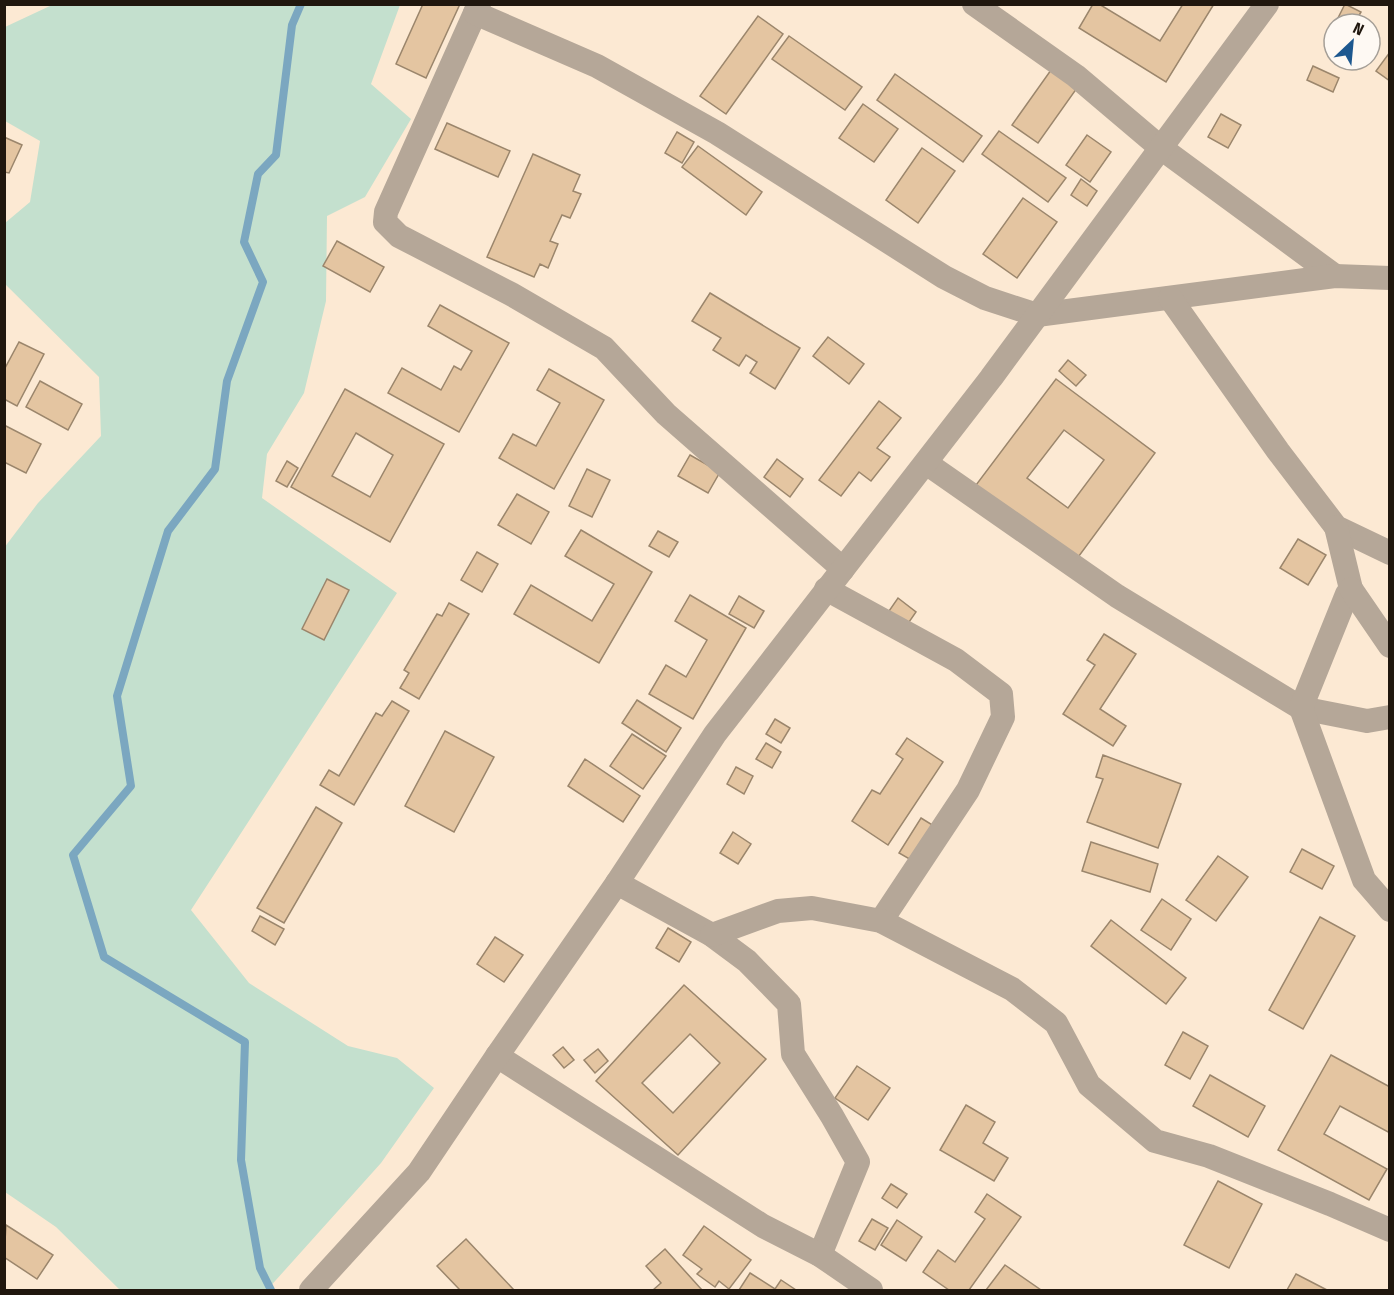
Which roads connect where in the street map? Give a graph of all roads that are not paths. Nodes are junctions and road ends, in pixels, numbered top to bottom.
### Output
1 (974, 4) edge
2 (1266, 4) edge
3 (477, 9) edge
4 (1161, 148) junction
5 (1335, 276) junction
6 (1389, 278) edge
7 (1170, 298) junction
8 (1037, 315) junction
9 (926, 463) junction
10 (1336, 527) junction
11 (1389, 553) edge
12 (843, 569) junction
13 (826, 589) junction
14 (1351, 589) junction
15 (1389, 646) edge
16 (1301, 708) junction
17 (1389, 717) edge
18 (617, 883) junction
19 (1389, 910) edge
20 (881, 921) junction
21 (712, 935) junction
22 (497, 1056) junction
23 (1388, 1225) edge
24 (820, 1255) junction
25 (319, 1288) edge
26 (871, 1290) edge

1 - 4 street
2 - 4 street
3 - 8 street
3 - 12 street
4 - 5 street
4 - 8 street
5 - 6 street
5 - 7 street
7 - 8 street
7 - 10 street
8 - 9 street
9 - 12 street
9 - 16 street
10 - 11 street
10 - 14 street
12 - 13 street
13 - 18 street
13 - 20 street
14 - 15 street
14 - 16 street
16 - 17 street
16 - 19 street
18 - 21 street
18 - 22 street
20 - 21 street
20 - 23 street
21 - 24 street
22 - 24 street
22 - 25 street
24 - 26 street

